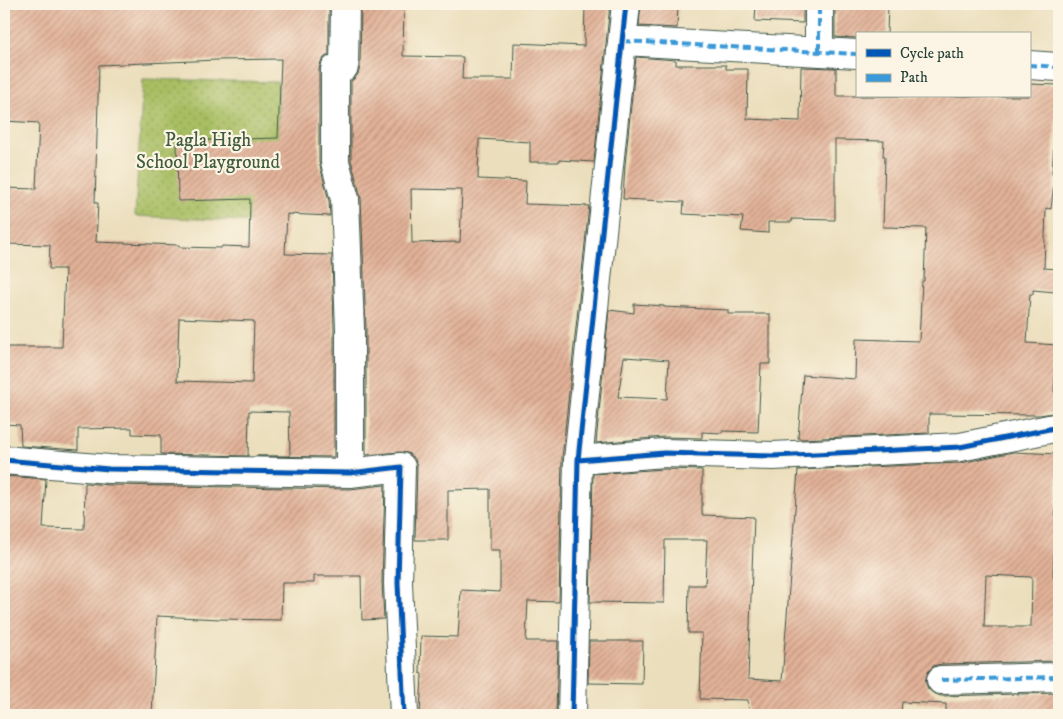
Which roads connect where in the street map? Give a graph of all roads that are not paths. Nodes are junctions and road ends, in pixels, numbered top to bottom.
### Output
1 (345, 4) edge
2 (626, 4) edge
3 (819, 4) edge
4 (623, 40) junction
5 (819, 51) junction
6 (856, 54) edge
7 (1030, 65) edge
8 (1058, 67) edge
9 (1059, 426) edge
10 (4, 460) edge
11 (578, 460) junction
12 (350, 473) junction
13 (1059, 677) edge
14 (940, 680) dead end
15 (404, 715) edge
16 (572, 715) edge

1 - 12 street
2 - 4 street
3 - 5 street
4 - 5 street
4 - 11 street
5 - 6 street
7 - 8 street
9 - 11 street
10 - 12 street
11 - 16 street
12 - 15 street
13 - 14 street

